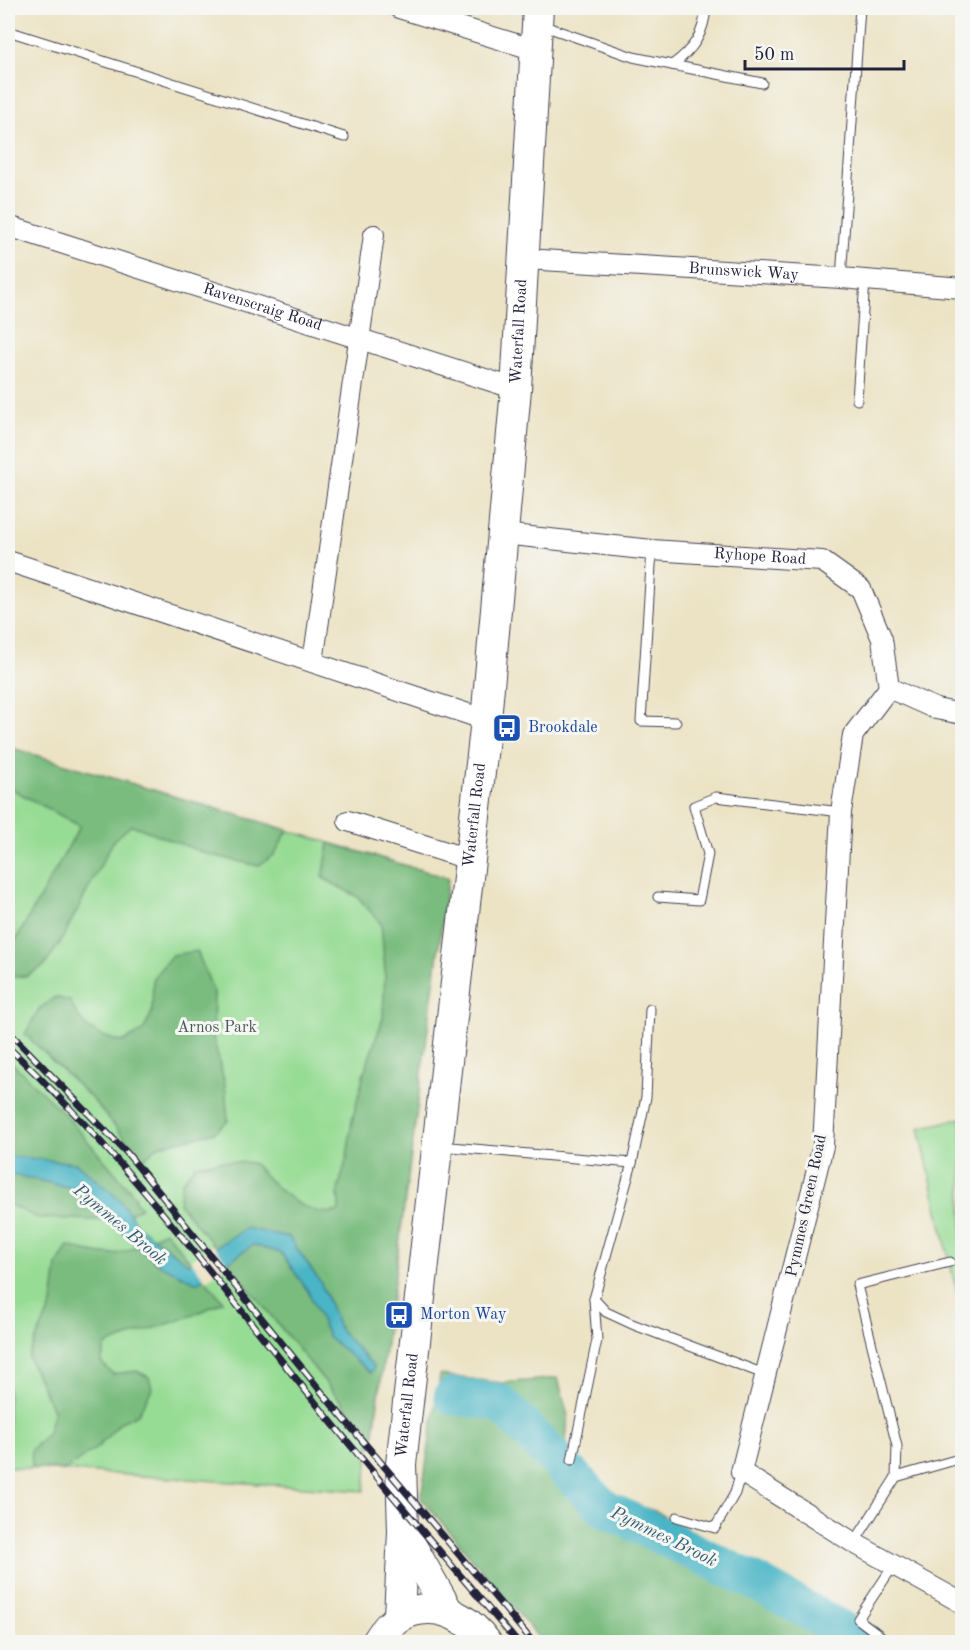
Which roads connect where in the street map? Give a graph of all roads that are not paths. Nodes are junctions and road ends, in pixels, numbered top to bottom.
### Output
1 (402, 8) edge
2 (706, 8) edge
3 (860, 8) edge
4 (537, 27) edge
5 (8, 31) edge
6 (672, 65) junction
7 (762, 83) dead end
8 (344, 136) dead end
9 (8, 226) edge
10 (374, 235) dead end
11 (525, 259) junction
12 (841, 278) junction
13 (865, 280) junction
14 (963, 288) edge
15 (361, 338) junction
16 (516, 390) junction
17 (857, 400) dead end
18 (503, 534) junction
19 (652, 550) junction
20 (8, 561) edge
21 (313, 662) junction
22 (889, 688) junction
23 (963, 714) edge
24 (486, 720) junction
25 (676, 722) dead end
26 (841, 812) junction
27 (348, 821) dead end
28 (471, 860) junction
29 (657, 897) dead end
30 (650, 1009) dead end
31 (439, 1146) junction
32 (632, 1163) junction
33 (950, 1262) dead end
34 (594, 1299) junction
35 (764, 1374) junction
36 (963, 1458) edge
37 (572, 1460) dead end
38 (741, 1473) junction
39 (896, 1477) junction
40 (677, 1517) dead end
41 (403, 1531) junction
42 (854, 1543) junction
43 (893, 1566) junction
44 (963, 1603) edge
45 (448, 1611) junction
46 (399, 1617) junction
47 (886, 1640) dead end
48 (377, 1642) edge
49 (486, 1642) edge

1 - 4 street
2 - 6 lane
3 - 12 lane
4 - 6 lane
4 - 11 main road, Waterfall Road
5 - 8 lane
6 - 7 lane
9 - 15 street, Ravenscraig Road
10 - 15 street
11 - 12 street, Brunswick Way
11 - 16 main road, Waterfall Road
12 - 13 street, Brunswick Way
13 - 14 street, Brunswick Way
13 - 17 lane
15 - 16 street, Ravenscraig Road
15 - 21 street
16 - 18 main road, Waterfall Road
18 - 19 street, Ryhope Road
18 - 24 main road, Waterfall Road
19 - 22 street, Ryhope Road
19 - 25 lane
20 - 21 street
21 - 24 street
22 - 23 street
22 - 26 street, Pymmes Green Road
24 - 28 main road, Waterfall Road
26 - 29 lane
26 - 35 street, Pymmes Green Road
27 - 28 street
28 - 31 main road, Waterfall Road
30 - 32 lane
31 - 32 lane
31 - 41 main road, Waterfall Road
32 - 34 lane
33 - 39 lane
34 - 35 lane
34 - 37 lane
35 - 38 street, Pymmes Green Road
36 - 39 lane
38 - 40 lane
38 - 42 street
39 - 42 lane
41 - 45 main road, Waterfall Road
41 - 46 main road
42 - 43 street
43 - 44 street
43 - 47 lane
45 - 46 main road
45 - 49 main road
46 - 48 main road

